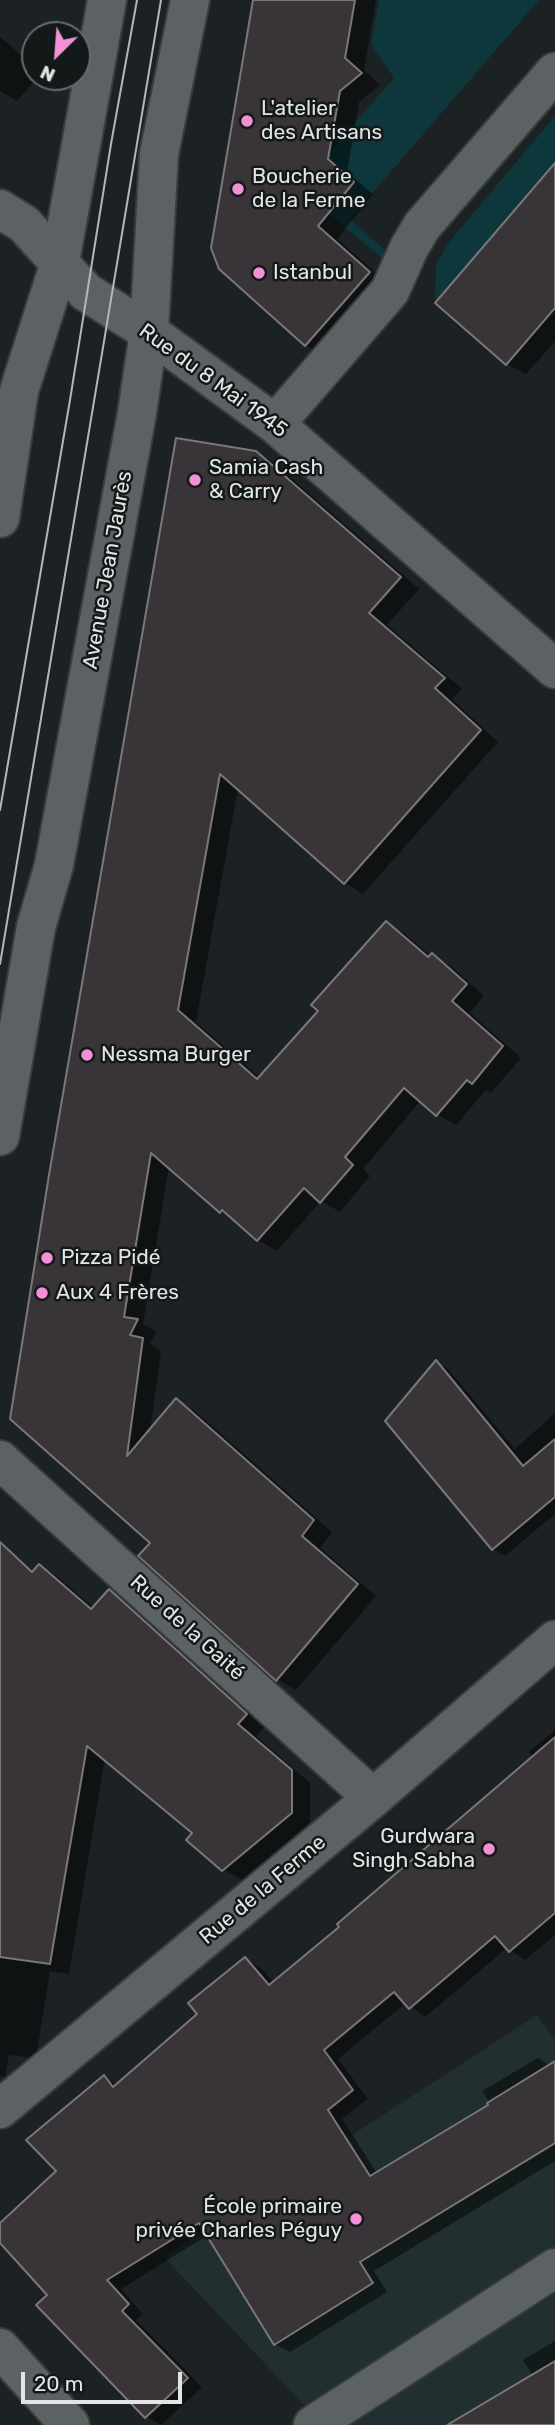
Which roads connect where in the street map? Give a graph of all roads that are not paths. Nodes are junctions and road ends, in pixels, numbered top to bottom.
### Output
1 (107, 0) edge
2 (190, 0) edge
3 (555, 72) edge
4 (0, 209) edge
5 (60, 262) junction
6 (149, 332) junction
7 (275, 424) junction
8 (0, 518) edge
9 (555, 669) edge
10 (0, 1136) edge
11 (0, 1460) edge
12 (555, 1640) edge
13 (373, 1798) junction
14 (0, 2109) edge
15 (555, 2269) edge
16 (0, 2348) edge
17 (70, 2425) edge
18 (313, 2425) edge

1 - 5 street
2 - 6 street, Avenue Jean Jaurès
3 - 7 street
4 - 5 street, Rue du 8 Mai 1945
5 - 6 street, Rue du 8 Mai 1945
5 - 8 street
6 - 7 street, Rue du 8 Mai 1945
6 - 10 street, Avenue Jean Jaurès
7 - 9 street, Rue du 8 Mai 1945
11 - 13 street, Rue de la Gaité
12 - 13 street, Rue de la Ferme
13 - 14 street, Rue de la Ferme
15 - 18 street
16 - 17 street

